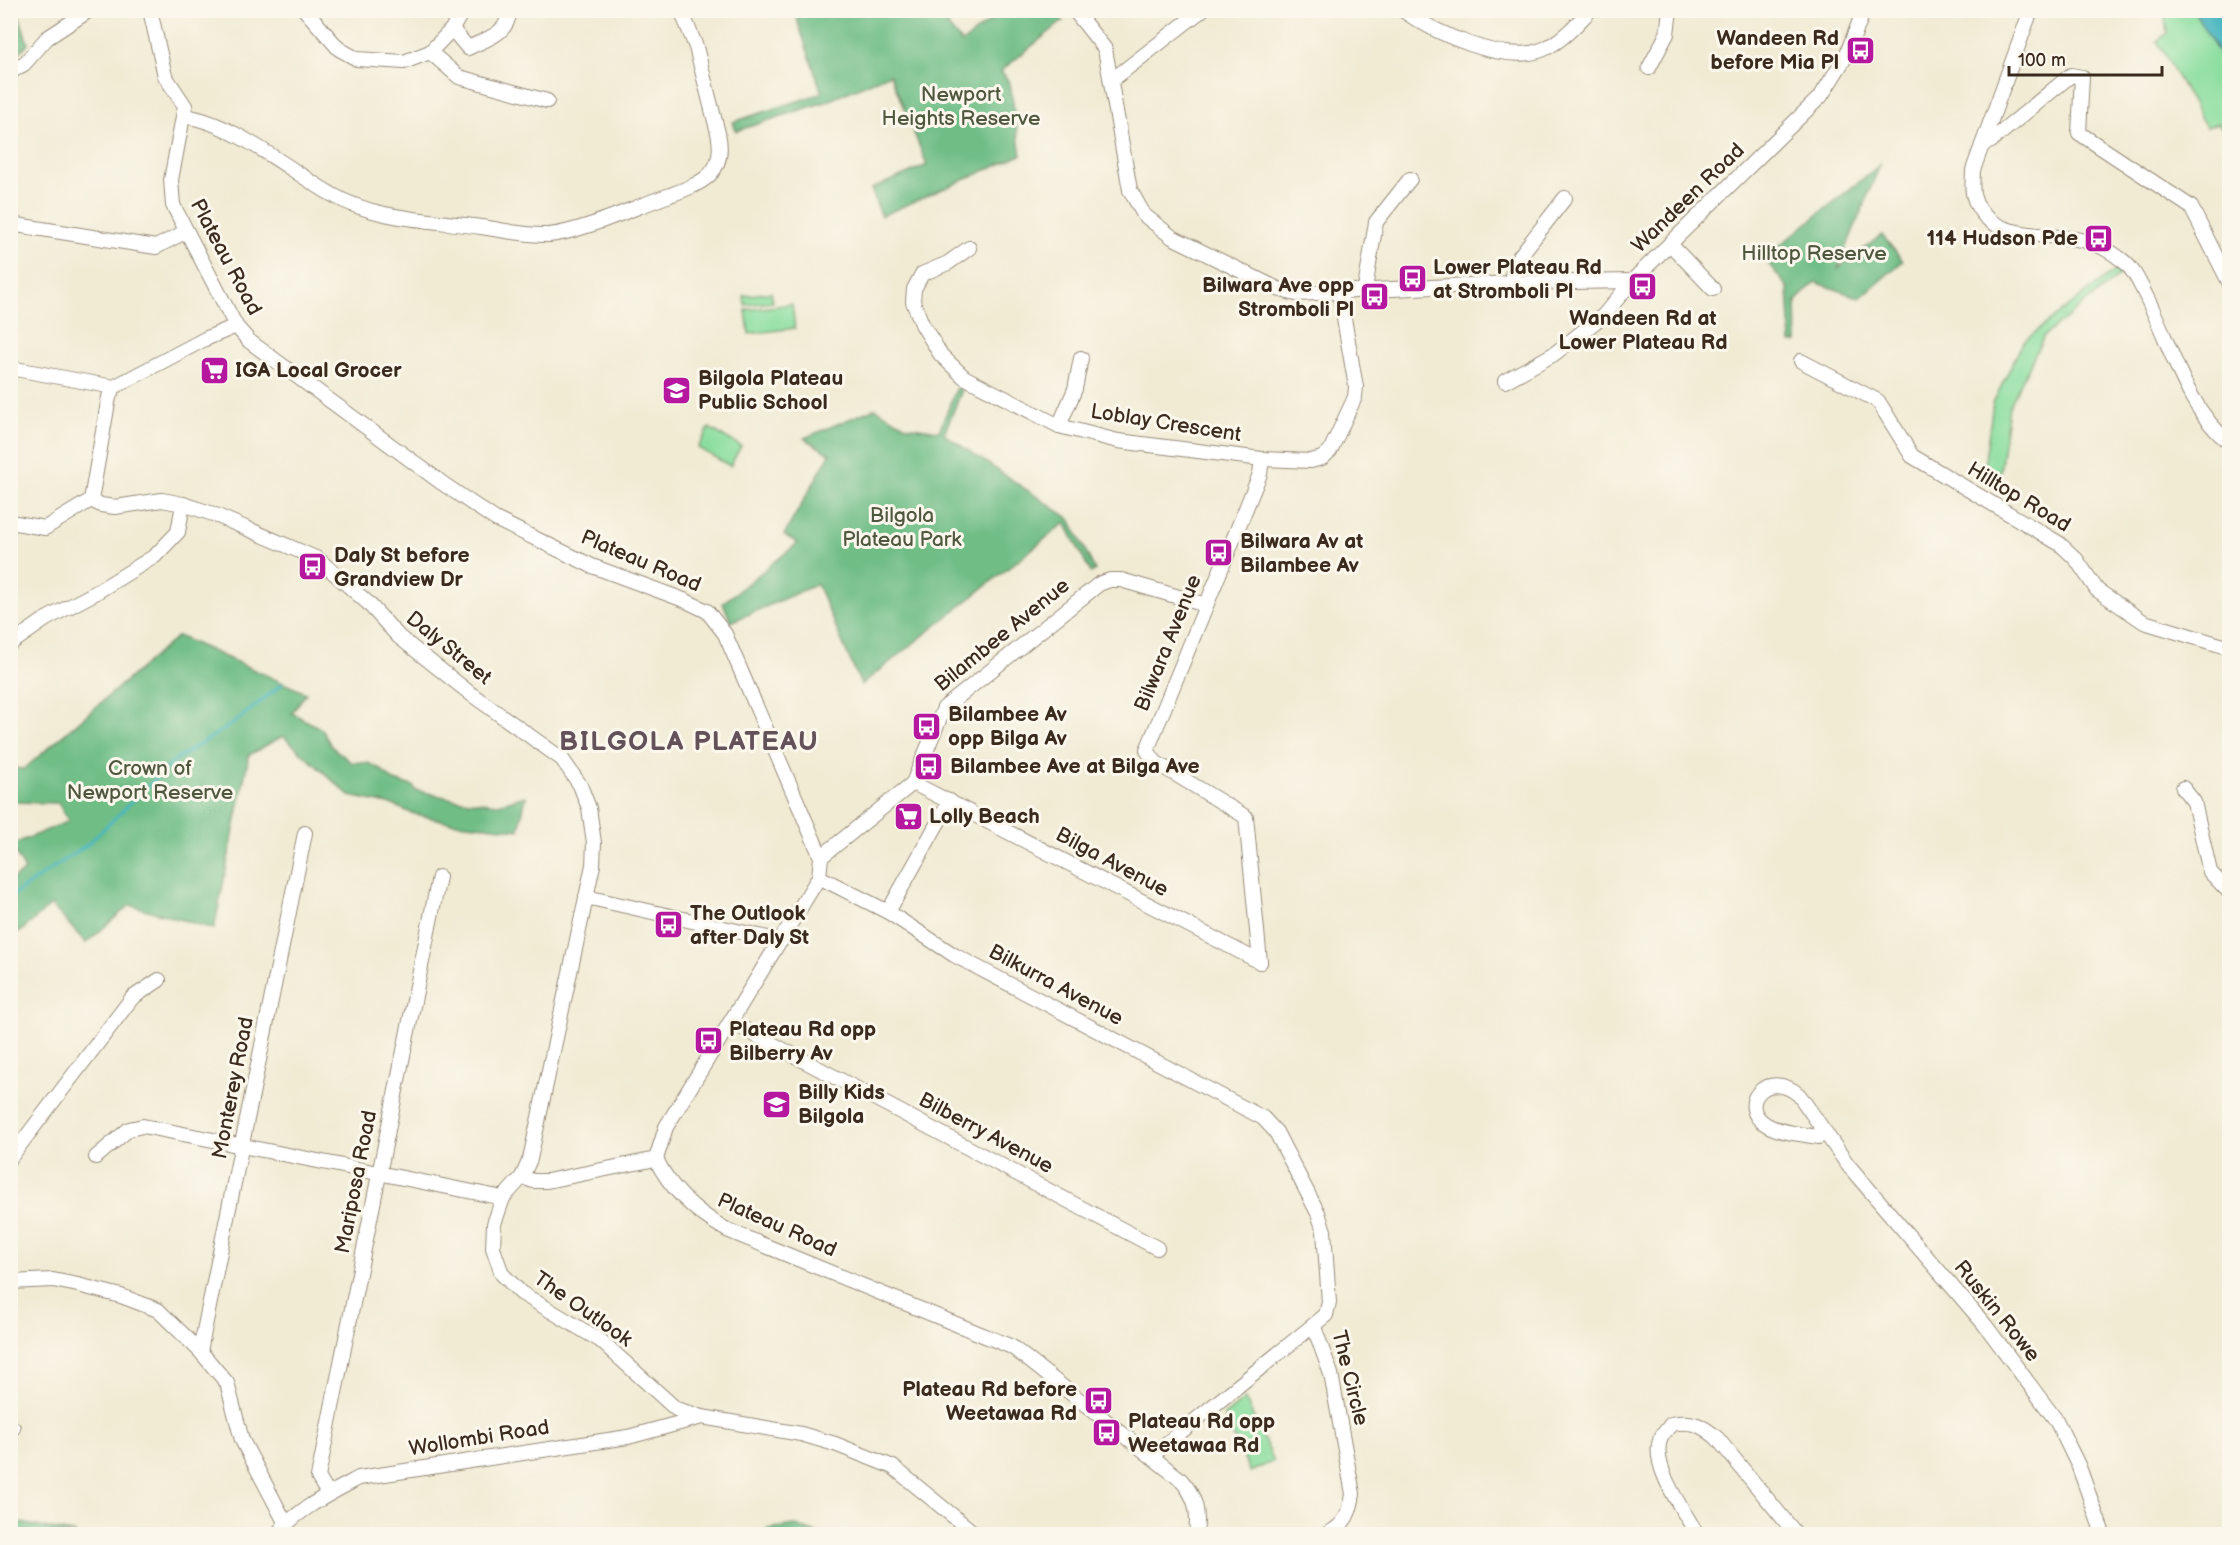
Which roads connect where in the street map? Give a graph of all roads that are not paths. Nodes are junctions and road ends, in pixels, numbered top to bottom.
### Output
1 (90, 10) edge
2 (150, 10) edge
3 (305, 10) edge
4 (463, 10) edge
5 (509, 10) edge
6 (681, 10) edge
7 (1074, 10) edge
8 (1202, 10) edge
9 (1402, 10) edge
10 (1590, 10) edge
11 (1670, 10) edge
12 (1864, 10) edge
13 (2031, 10) edge
14 (452, 29) junction
15 (430, 52) junction
16 (1649, 68) dead end
17 (10, 72) edge
18 (1112, 80) junction
19 (548, 101) dead end
20 (184, 116) junction
21 (1982, 145) junction
22 (1410, 179) dead end
23 (1566, 198) dead end
24 (10, 224) edge
25 (185, 232) junction
26 (1671, 245) junction
27 (969, 248) dead end
28 (1632, 281) junction
29 (1510, 283) junction
30 (2229, 284) edge
31 (1365, 289) junction
32 (1713, 289) dead end
33 (1339, 290) junction
34 (236, 326) junction
35 (1081, 358) dead end
36 (1801, 361) dead end
37 (10, 368) edge
38 (1505, 381) dead end
39 (114, 387) junction
40 (1059, 426) junction
41 (2229, 443) edge
42 (1262, 459) junction
43 (91, 500) junction
44 (183, 504) junction
45 (10, 522) edge
46 (1206, 605) junction
47 (10, 644) edge
48 (2229, 648) edge
49 (914, 783) junction
50 (2184, 788) dead end
51 (950, 801) junction
52 (305, 833) dead end
53 (821, 857) junction
54 (439, 877) dead end
55 (819, 877) junction
56 (2229, 893) edge
57 (586, 897) junction
58 (888, 912) junction
59 (781, 941) junction
60 (1260, 962) joint
61 (159, 980) dead end
62 (731, 1022) junction
63 (1274, 1129) joint
64 (1826, 1133) junction
65 (243, 1146) junction
66 (96, 1157) dead end
67 (10, 1158) edge
68 (656, 1160) junction
69 (379, 1173) junction
70 (522, 1177) junction
71 (503, 1198) junction
72 (1157, 1248) dead end
73 (10, 1282) edge
74 (1314, 1327) junction
75 (200, 1351) junction
76 (702, 1417) junction
77 (1151, 1456) junction
78 (328, 1494) junction
79 (282, 1529) edge
80 (975, 1534) edge
81 (1196, 1534) edge
82 (1328, 1534) edge
83 (1696, 1534) edge
84 (1796, 1534) edge
85 (2103, 1534) edge

1 - 17 street
2 - 20 street
3 - 15 street
4 - 14 street
5 - 14 street
6 - 20 street
7 - 18 street
8 - 18 street
9 - 10 street
11 - 16 street
12 - 26 street, Wandeen Road
13 - 21 street
14 - 15 street
15 - 19 street
18 - 33 street
20 - 25 street, Plateau Road
21 - 30 street
21 - 41 street
22 - 31 street
23 - 29 street
24 - 25 street
25 - 34 street, Plateau Road
26 - 28 street, Wandeen Road
26 - 32 street
27 - 40 street, Loblay Crescent
28 - 29 street
28 - 38 street, Wandeen Road
29 - 31 street
31 - 33 street
33 - 42 street
34 - 39 street
34 - 53 street, Plateau Road
35 - 40 street
36 - 48 street, Hilltop Road
37 - 39 street
39 - 43 street
40 - 42 street, Loblay Crescent
42 - 46 street, Bilwara Avenue
43 - 44 street, Daly Street
43 - 45 street
44 - 47 street
44 - 57 street, Daly Street
46 - 49 street, Bilambee Avenue
46 - 60 street, Bilwara Avenue
49 - 51 street, Bilga Avenue
49 - 53 street, Bilambee Avenue
50 - 56 street
51 - 58 street
51 - 60 street, Bilga Avenue
52 - 65 street, Monterey Road
53 - 55 street, Plateau Road
54 - 69 street, Mariposa Road
55 - 58 street, Bilkurra Avenue
55 - 59 street, Plateau Road
57 - 59 street
57 - 70 street, The Outlook
58 - 63 street, Bilkurra Avenue
59 - 62 street, Plateau Road
61 - 67 street
62 - 68 street, Plateau Road
62 - 72 street, Bilberry Avenue
63 - 74 street, The Circle
64 - 64 street, Ruskin Rowe
64 - 85 street, Ruskin Rowe
65 - 66 street
65 - 69 street
65 - 75 street, Monterey Road
68 - 70 street
68 - 77 street, Plateau Road
69 - 71 street
69 - 78 street, Mariposa Road
70 - 71 street, The Outlook
71 - 76 street, The Outlook
73 - 75 street
74 - 77 street
74 - 82 street, The Circle
75 - 79 street
76 - 78 street, Wollombi Road
76 - 80 street, The Outlook
77 - 81 street, Plateau Road
78 - 79 street, Wollombi Road
83 - 84 street

